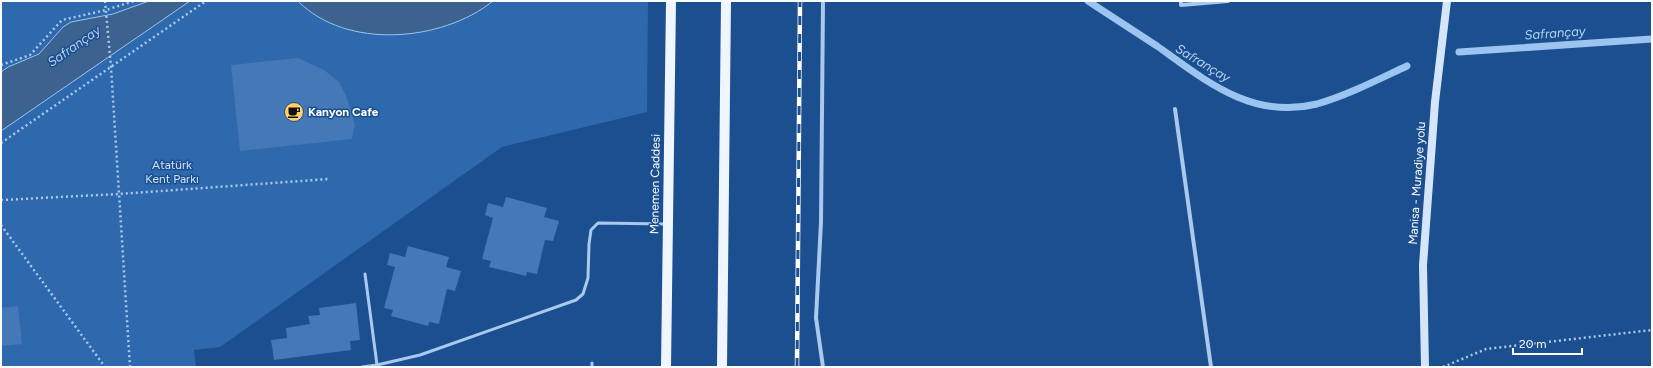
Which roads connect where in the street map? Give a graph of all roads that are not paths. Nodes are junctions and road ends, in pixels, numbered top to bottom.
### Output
1 (671, 1) edge
2 (726, 1) edge
3 (823, 1) edge
4 (1182, 1) edge
5 (1228, 1) edge
6 (1447, 1) edge
7 (1175, 108) dead end
8 (668, 224) junction
9 (365, 274) dead end
10 (592, 363) dead end
11 (377, 365) junction
12 (362, 367) edge
13 (592, 367) edge
14 (666, 367) edge
15 (722, 367) edge
16 (823, 367) edge
17 (1211, 367) edge
18 (1425, 367) edge

1 - 8 main road, Menemen Caddesi
2 - 15 main road
3 - 16 street
4 - 5 street
6 - 18 main road, Manisa - Muradiye yolu
7 - 17 street
8 - 11 lane
8 - 14 main road, Menemen Caddesi
9 - 11 lane
10 - 13 lane
11 - 12 lane

